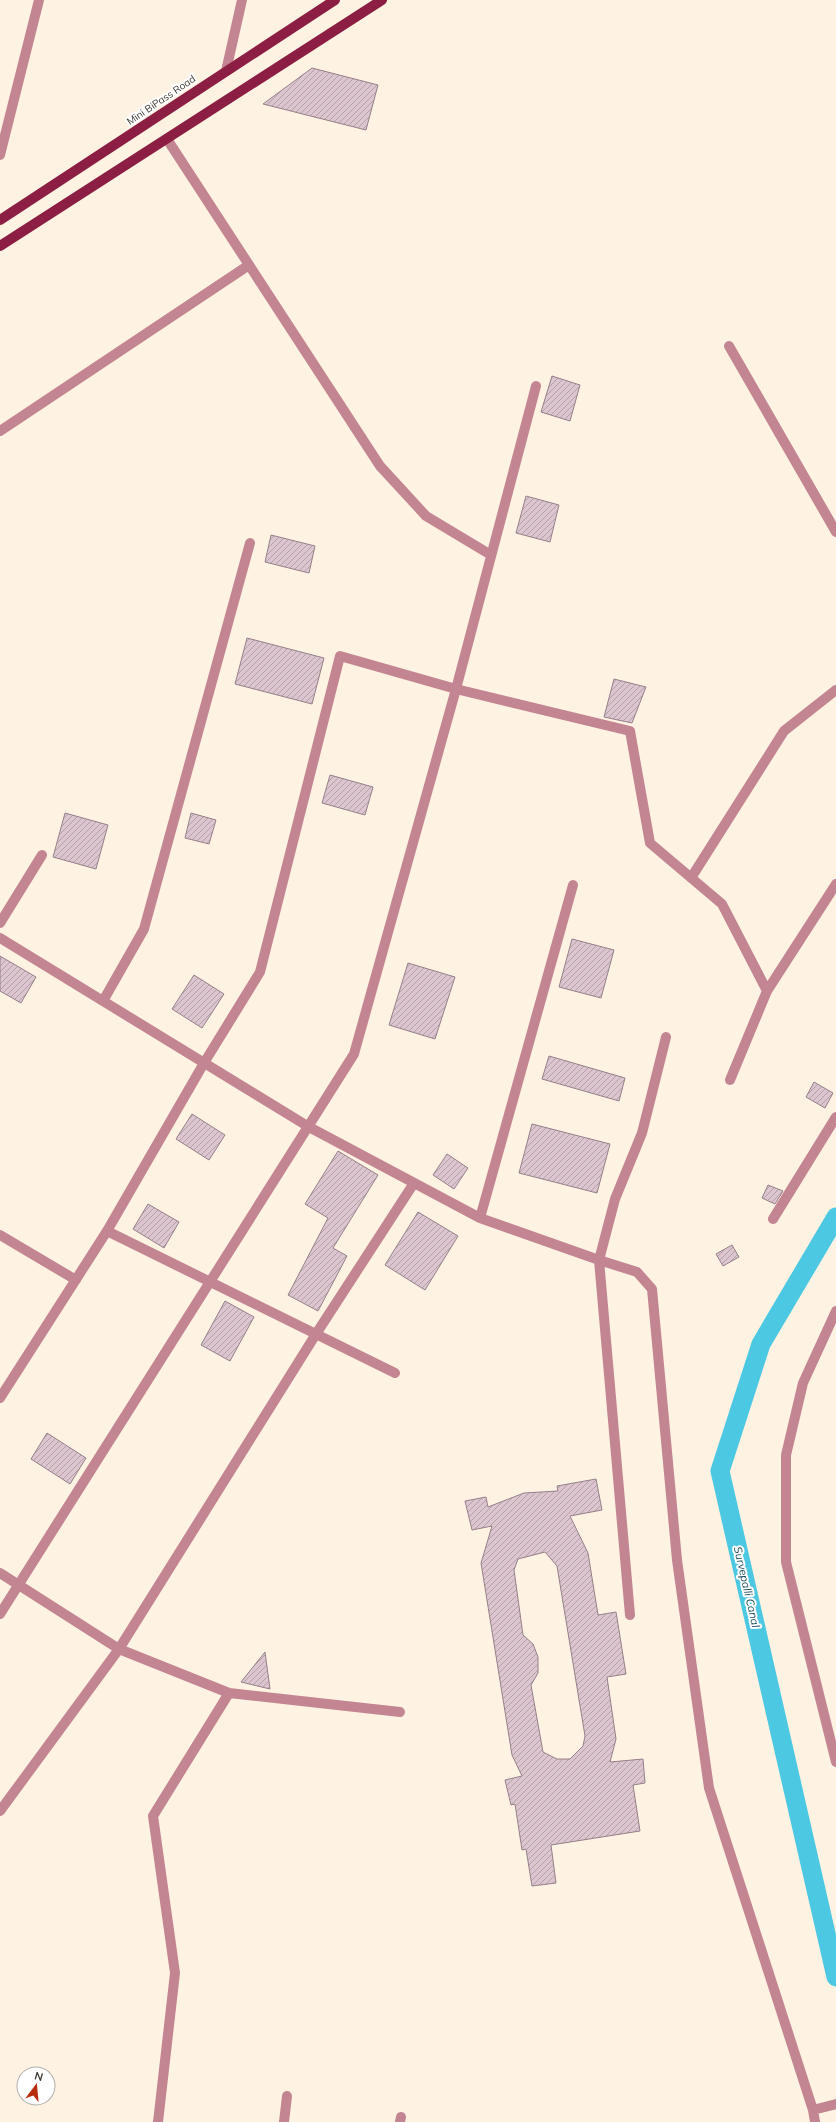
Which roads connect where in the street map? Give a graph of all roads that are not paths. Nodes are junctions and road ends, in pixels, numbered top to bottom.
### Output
1 (39, 0) edge
2 (242, 0) edge
3 (335, 0) edge
4 (382, 0) edge
5 (226, 71) junction
6 (167, 138) junction
7 (0, 155) edge
8 (0, 220) edge
9 (0, 246) edge
10 (249, 265) junction
11 (729, 346) dead end
12 (536, 386) dead end
13 (0, 431) edge
14 (836, 532) edge
15 (250, 543) dead end
16 (490, 555) junction
17 (456, 689) junction
18 (836, 690) edge
19 (42, 855) dead end
20 (691, 878) junction
21 (836, 884) edge
22 (573, 885) dead end
23 (0, 923) edge
24 (0, 938) edge
25 (767, 991) junction
26 (103, 1001) junction
27 (666, 1037) dead end
28 (204, 1063) junction
29 (730, 1080) dead end
30 (836, 1116) edge
31 (309, 1128) junction
32 (414, 1183) junction
33 (480, 1218) junction
34 (773, 1219) dead end
35 (107, 1231) junction
36 (0, 1235) edge
37 (599, 1260) junction
38 (76, 1280) junction
39 (210, 1282) junction
40 (836, 1311) edge
41 (316, 1334) junction
42 (396, 1373) dead end
43 (0, 1398) edge
44 (0, 1573) edge
45 (18, 1584) junction
46 (0, 1614) edge
47 (630, 1615) dead end
48 (119, 1649) junction
49 (229, 1693) junction
50 (400, 1712) dead end
51 (836, 1762) edge
52 (0, 1811) edge
53 (287, 2096) dead end
54 (831, 2106) edge
55 (814, 2110) junction
56 (158, 2122) edge
57 (284, 2122) edge
58 (815, 2122) edge

1 - 7 street
2 - 5 street
3 - 5 main road, Mini BiPass Road
4 - 6 main road
5 - 8 main road, Mini BiPass Road
6 - 9 main road
6 - 10 street
10 - 13 street
10 - 16 street
11 - 14 street
12 - 16 street
15 - 26 street
16 - 17 street
17 - 20 street
17 - 28 street
17 - 31 street
18 - 20 street
19 - 23 street
20 - 25 street
21 - 25 street
22 - 33 street
24 - 26 street
25 - 29 street
26 - 28 street
27 - 37 street
28 - 31 street
28 - 35 street
30 - 34 street
31 - 32 street
31 - 39 street
32 - 33 street
32 - 41 street
33 - 37 street
35 - 38 street
35 - 39 street
36 - 38 street
37 - 47 street
37 - 55 street
38 - 43 street
39 - 41 street
39 - 45 street
40 - 51 street
41 - 42 street
41 - 48 street
44 - 45 street
45 - 46 street
45 - 48 street
48 - 49 street
48 - 52 street
49 - 50 street
49 - 56 street
53 - 57 street
54 - 55 street
55 - 58 street

